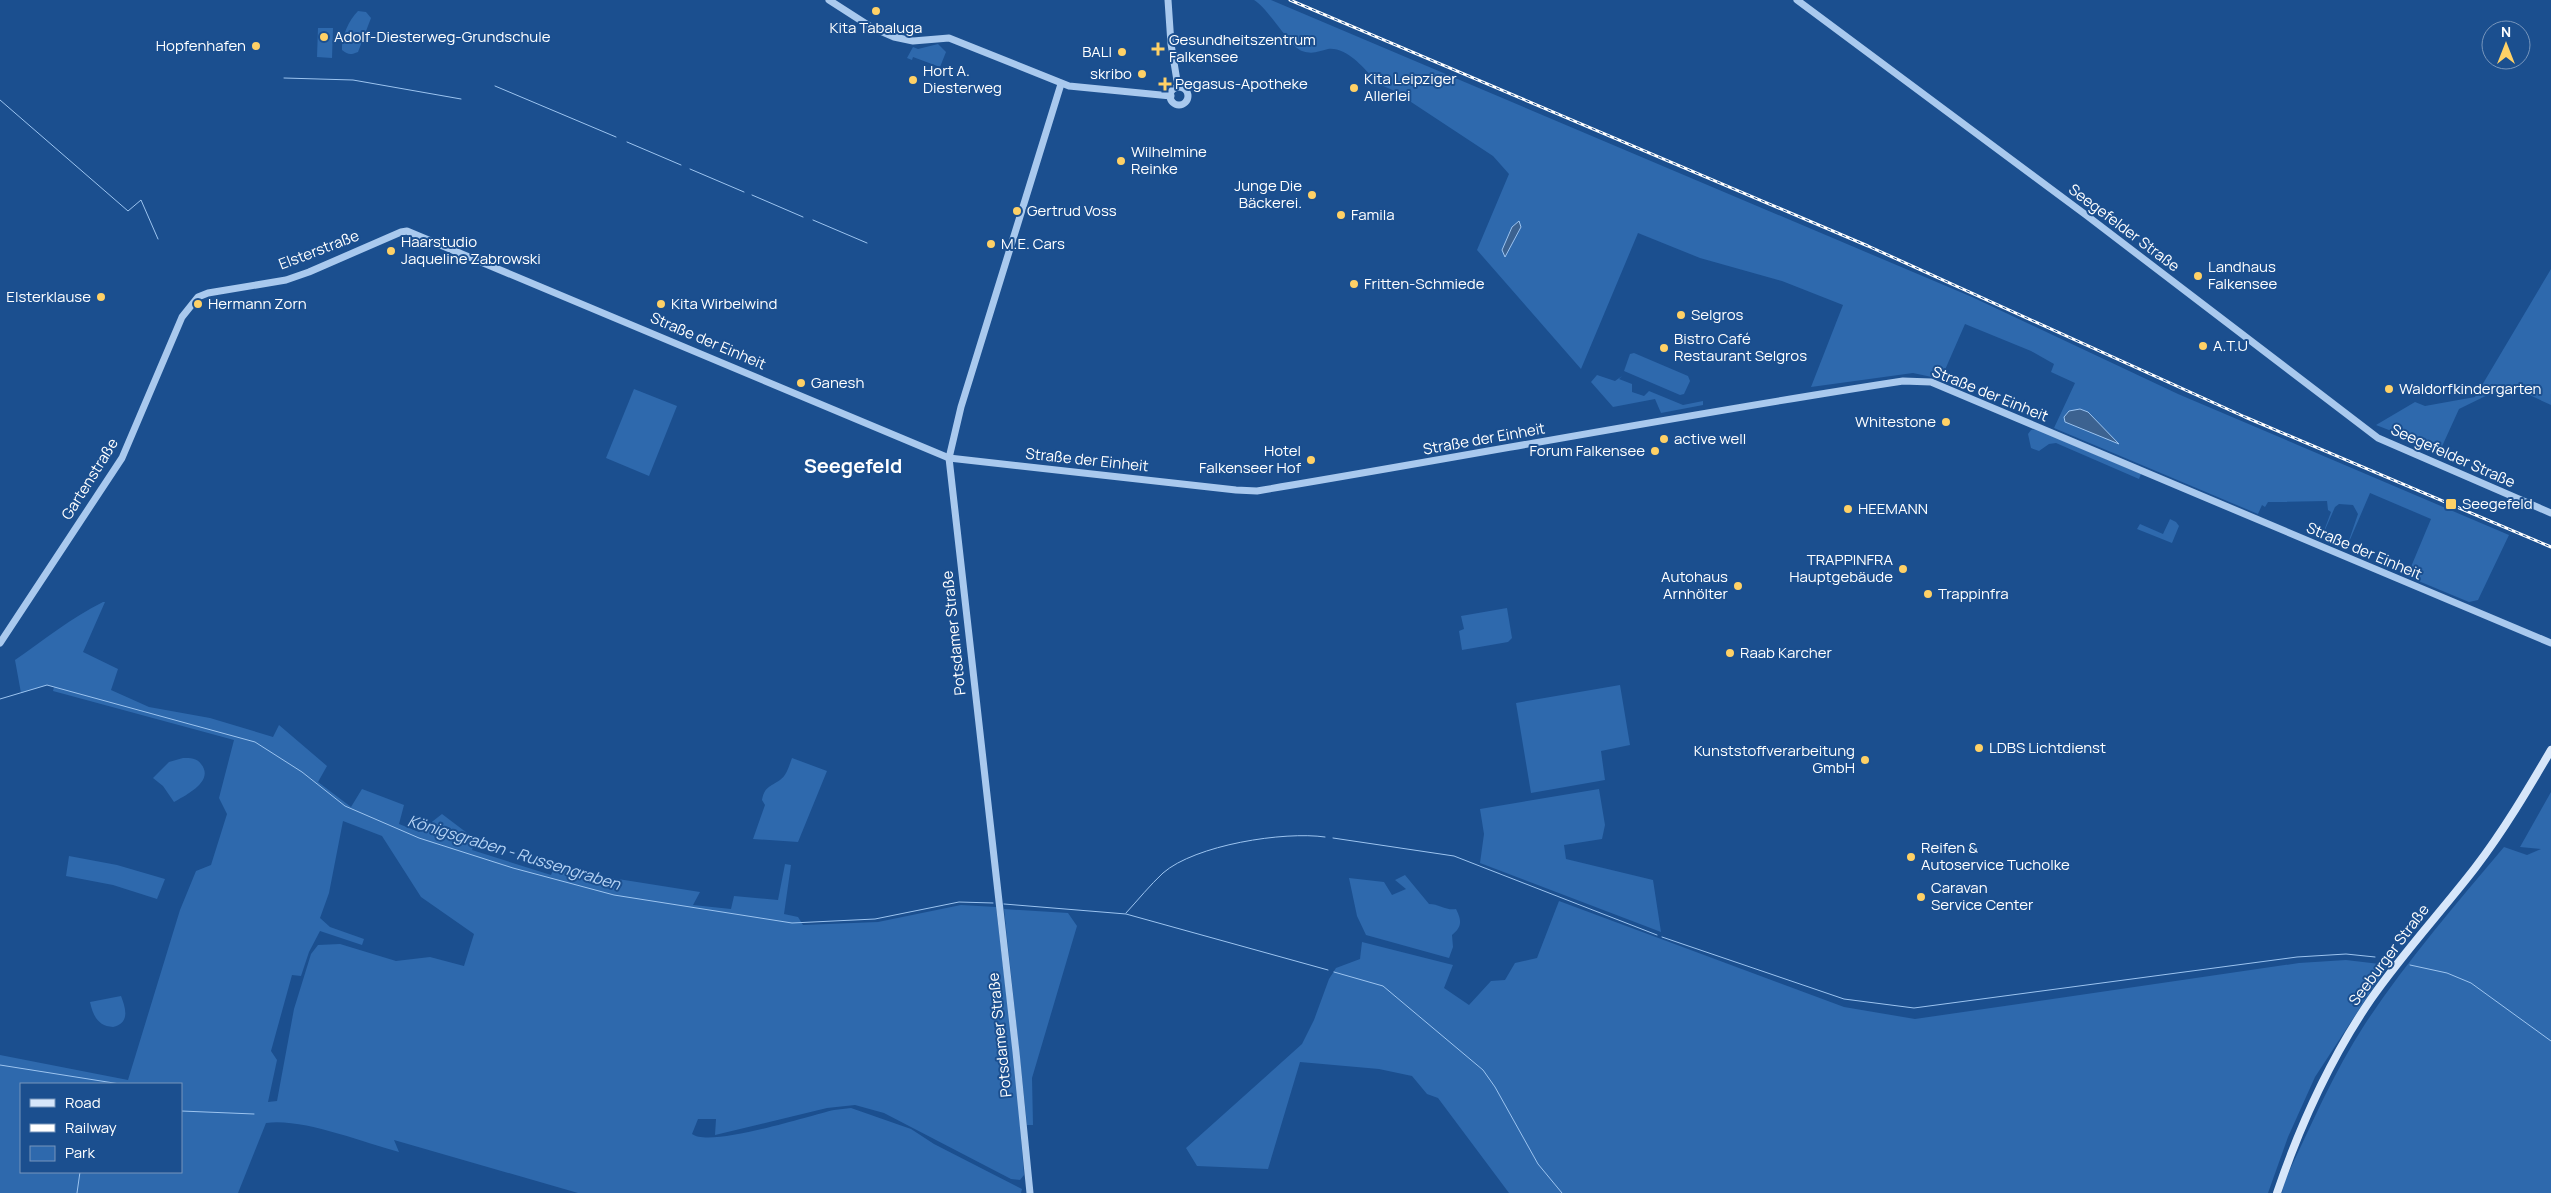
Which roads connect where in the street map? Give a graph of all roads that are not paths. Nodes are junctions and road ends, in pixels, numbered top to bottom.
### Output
1 (829, 0) edge
2 (1168, 0) edge
3 (1797, 0) edge
4 (1060, 84) junction
5 (1178, 87) junction
6 (1171, 96) junction
7 (414, 233) joint
8 (182, 317) joint
9 (949, 458) junction
10 (2551, 513) edge
11 (0, 643) edge
12 (2551, 644) edge
13 (2551, 750) edge
14 (1030, 1193) edge
15 (2277, 1193) edge

1 - 4 street
2 - 5 street
3 - 10 street, Seegefelder Straße
4 - 6 street
4 - 9 street, Potsdamer Straße
5 - 6 street
5 - 6 street
7 - 8 street, Elsterstraße
7 - 9 street, Straße der Einheit
8 - 11 street, Gartenstraße
9 - 12 street, Straße der Einheit
9 - 14 street, Potsdamer Straße
13 - 15 main road, Seeburger Straße

